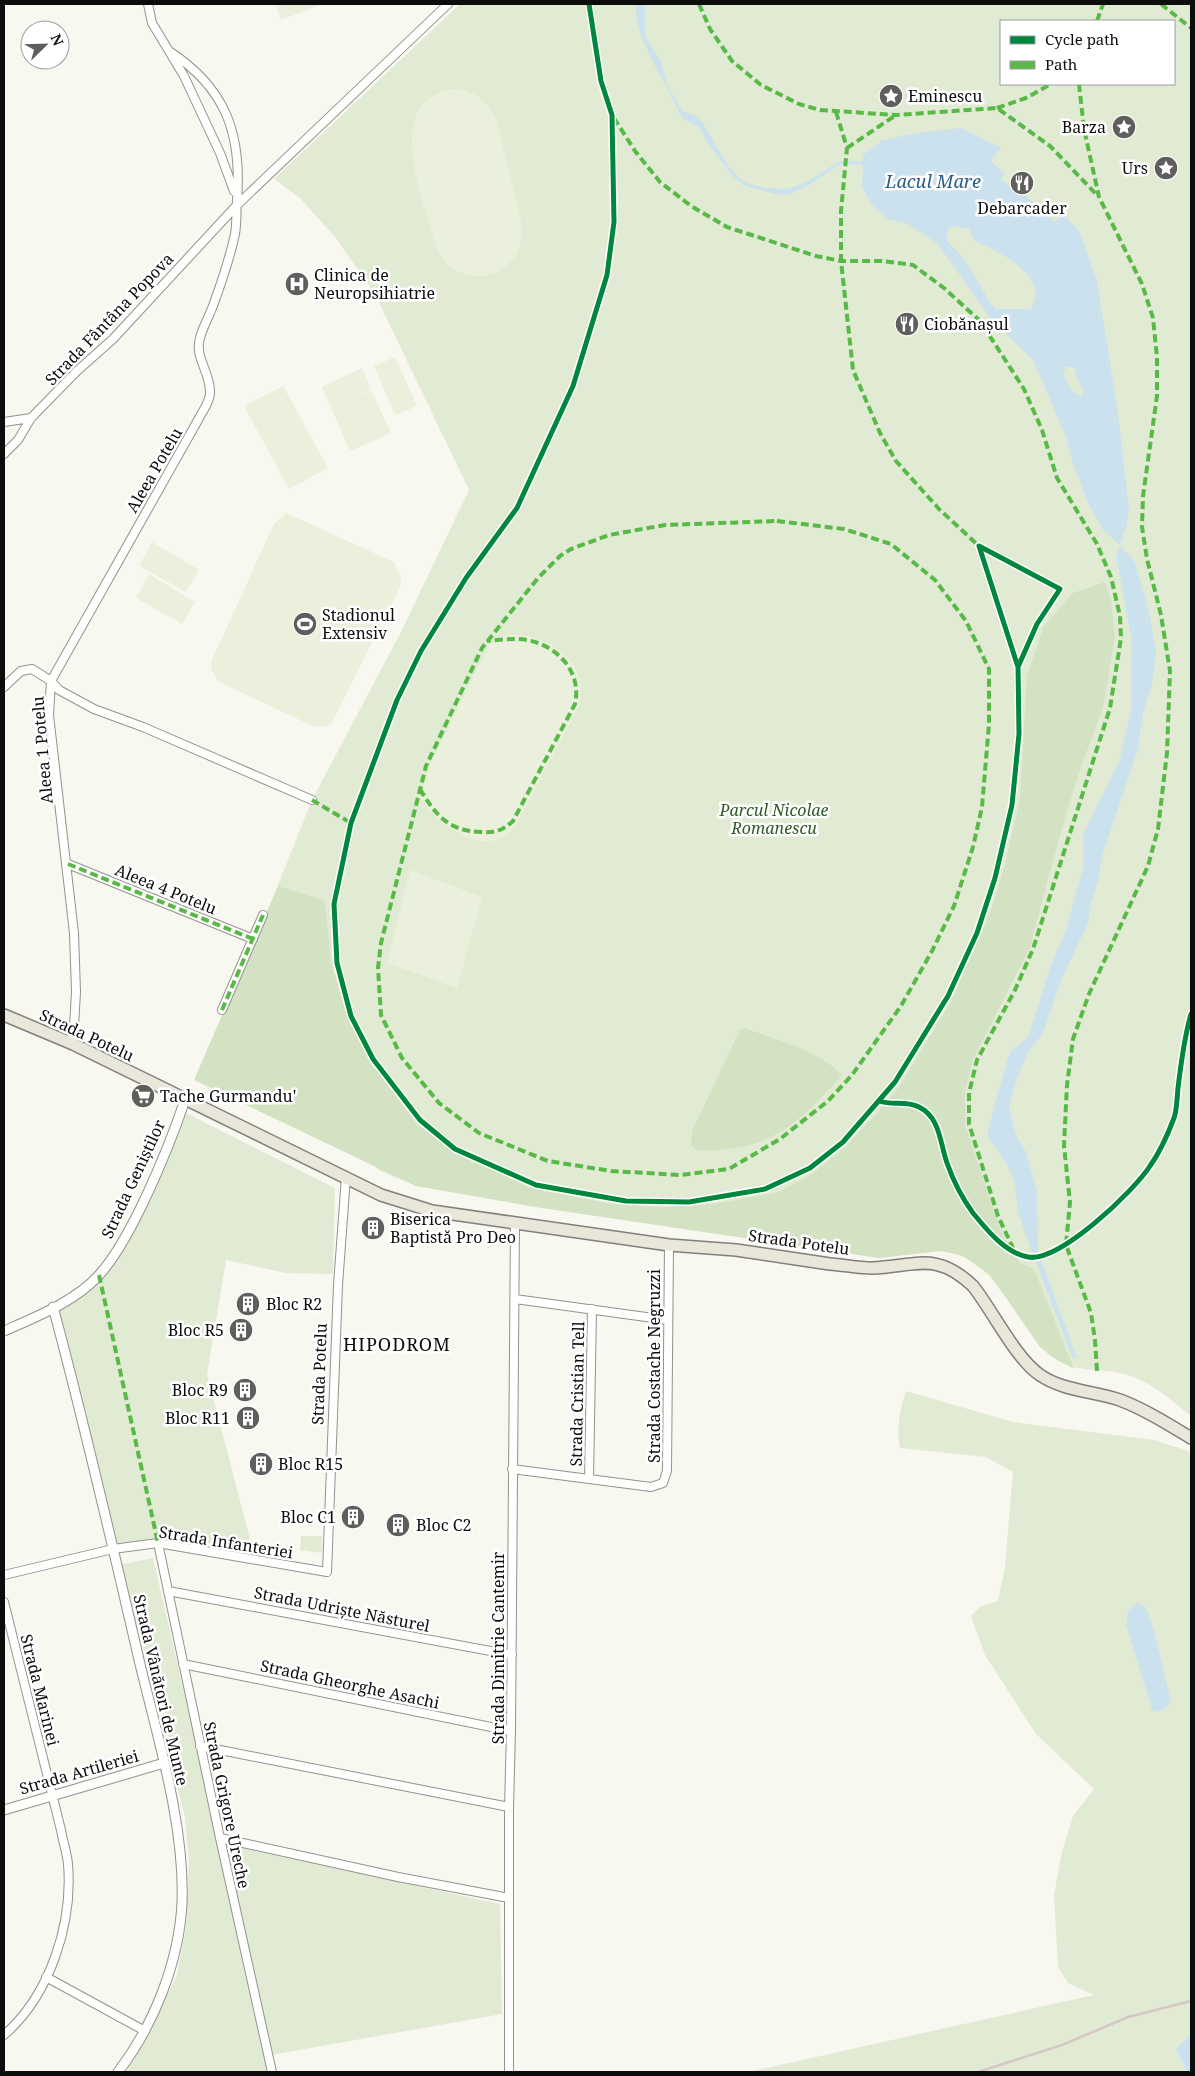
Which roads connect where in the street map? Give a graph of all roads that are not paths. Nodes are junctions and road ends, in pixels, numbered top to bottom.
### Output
1 (148, 4) edge
2 (448, 4) edge
3 (169, 51) junction
4 (237, 205) junction
5 (31, 418) junction
6 (4, 422) edge
7 (4, 454) edge
8 (50, 681) junction
9 (4, 687) edge
10 (312, 800) dead end
11 (68, 864) junction
12 (262, 915) dead end
13 (253, 939) junction
14 (222, 1010) dead end
15 (4, 1014) edge
16 (73, 1044) junction
17 (185, 1100) junction
18 (346, 1177) junction
19 (515, 1223) junction
20 (669, 1244) junction
21 (515, 1299) junction
22 (53, 1307) junction
23 (592, 1309) junction
24 (668, 1320) junction
25 (4, 1331) edge
26 (1191, 1438) edge
27 (512, 1469) junction
28 (589, 1479) junction
29 (158, 1543) junction
30 (113, 1549) junction
31 (327, 1572) joint
32 (4, 1575) edge
33 (168, 1591) junction
34 (4, 1602) edge
35 (512, 1655) junction
36 (183, 1664) junction
37 (511, 1731) junction
38 (200, 1746) junction
39 (164, 1763) junction
40 (52, 1796) junction
41 (509, 1808) junction
42 (4, 1810) edge
43 (220, 1838) junction
44 (509, 1898) junction
45 (46, 1977) junction
46 (145, 2031) junction
47 (4, 2035) edge
48 (118, 2072) edge
49 (272, 2072) edge
50 (509, 2072) edge

1 - 3 street
2 - 4 street, Strada Fântâna Popova
3 - 4 street
3 - 4 street
4 - 5 street, Strada Fântâna Popova
4 - 8 street, Aleea Potelu
5 - 6 street
5 - 7 street, Strada Fântâna Popova
8 - 9 street
8 - 10 street, Aleea 1 Potelu
8 - 11 street, Aleea 1 Potelu
11 - 13 street, Aleea 4 Potelu
11 - 16 street, Aleea 1 Potelu
12 - 13 street
13 - 14 street
15 - 16 main road, Strada Potelu
16 - 17 main road, Strada Potelu
17 - 18 main road, Strada Potelu
17 - 22 street, Strada Geniștilor
18 - 19 main road, Strada Potelu
18 - 31 street, Strada Potelu
19 - 20 main road, Strada Potelu
19 - 21 street, Strada Dimitrie Cantemir
20 - 24 street, Strada Costache Negruzzi
20 - 26 main road, Strada Potelu
21 - 23 street
21 - 27 street, Strada Dimitrie Cantemir
22 - 25 street, Strada Geniștilor
22 - 30 street, Strada Vânători de Munte
23 - 24 street
23 - 28 street, Strada Cristian Tell
24 - 28 street, Strada Costache Negruzzi
27 - 28 street, Strada Costache Negruzzi
27 - 35 street, Strada Dimitrie Cantemir
29 - 30 street, Strada Infanteriei
29 - 31 street, Strada Infanteriei
29 - 33 street, Strada Grigore Ureche
30 - 32 street, Strada Infanteriei
30 - 39 street, Strada Vânători de Munte
33 - 35 street, Strada Udriște Năsturel
33 - 36 street, Strada Grigore Ureche
34 - 40 street, Strada Marinei
35 - 37 street, Strada Dimitrie Cantemir
36 - 37 street, Strada Gheorghe Asachi
36 - 38 street, Strada Grigore Ureche
37 - 41 street, Strada Dimitrie Cantemir
38 - 41 street
38 - 43 street, Strada Grigore Ureche
39 - 40 street, Strada Artileriei
39 - 46 street, Strada Vânători de Munte
40 - 42 street, Strada Artileriei
40 - 45 street, Strada Marinei
41 - 44 street, Strada Dimitrie Cantemir
43 - 44 street
43 - 49 street, Strada Grigore Ureche
44 - 50 street, Strada Dimitrie Cantemir
45 - 46 street
45 - 47 street, Strada Marinei
46 - 48 street, Strada Vânători de Munte

